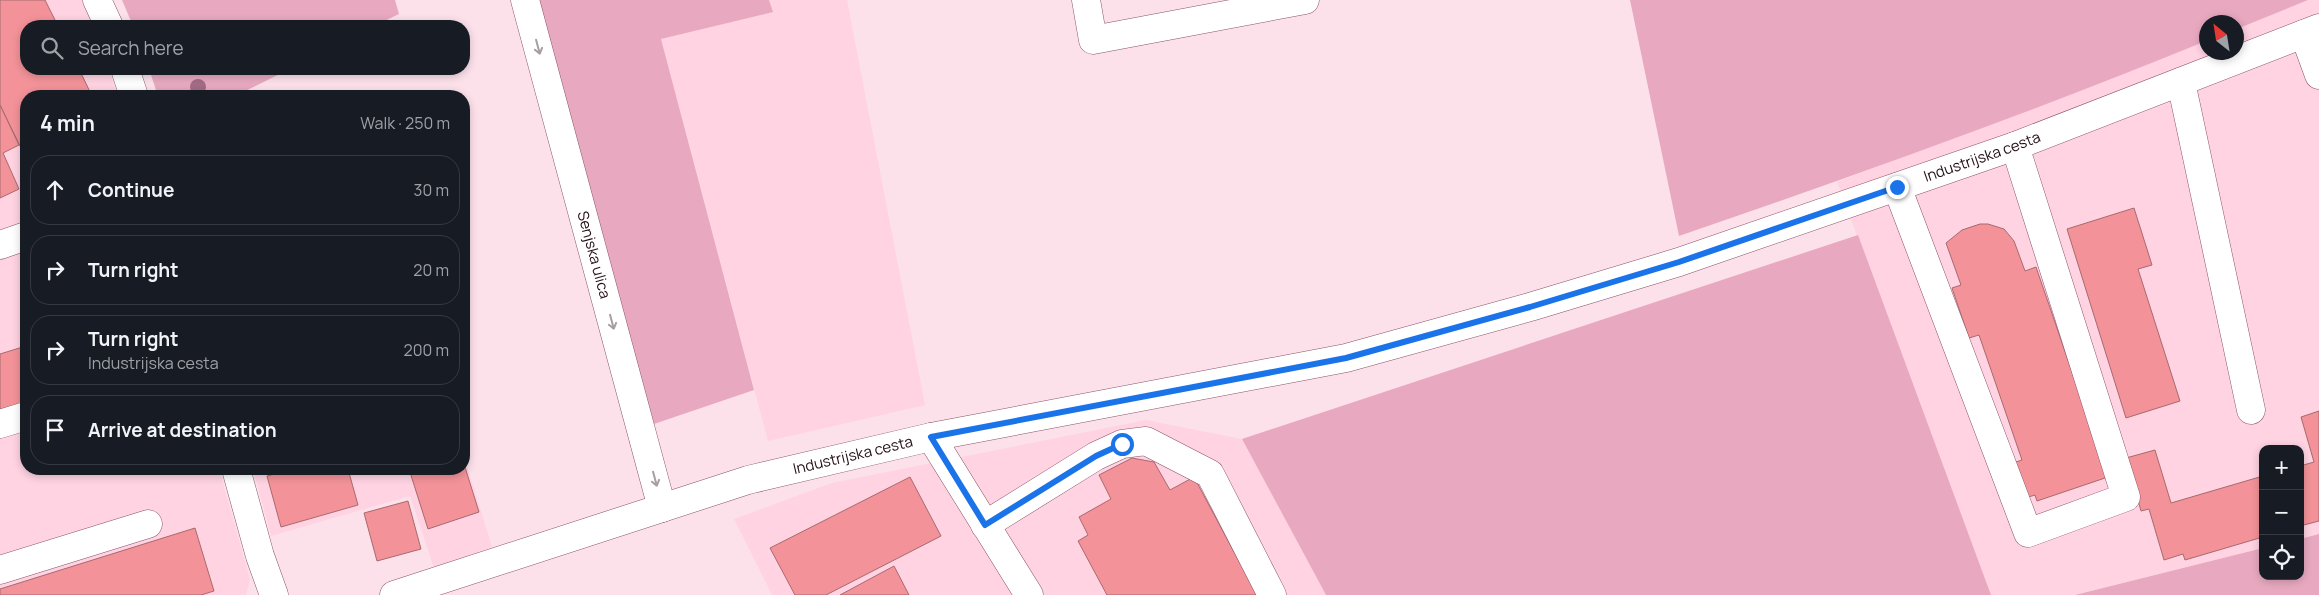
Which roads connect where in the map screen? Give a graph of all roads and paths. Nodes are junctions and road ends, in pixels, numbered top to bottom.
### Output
1 (98, 0) edge
2 (525, 0) edge
3 (1086, 0) edge
4 (1305, 0) edge
5 (106, 20) edge
6 (2312, 31) edge
7 (127, 75) edge
8 (2319, 75) edge
9 (2181, 82) junction
10 (132, 90) edge
11 (2015, 146) junction
12 (1897, 187) junction
13 (20, 238) edge
14 (0, 245) edge
15 (2251, 410) dead end
16 (20, 418) edge
17 (0, 424) edge
18 (931, 437) junction
19 (238, 475) edge
20 (662, 508) junction
21 (148, 524) dead end
22 (985, 525) junction
23 (0, 570) edge
24 (274, 595) edge
25 (394, 595) edge
26 (1029, 595) edge
27 (1272, 595) edge

1 - 5 street
2 -> 20 street, Senjska ulica
3 - 4 street
6 - 8 street
6 - 9 street, Industrijska cesta
7 - 10 street
9 - 11 street, Industrijska cesta
9 - 15 street
11 - 12 street, Industrijska cesta
11 - 12 street
12 - 18 street, Industrijska cesta
13 - 14 street
16 - 17 street
18 - 20 street, Industrijska cesta
18 - 22 street
19 - 24 street
20 - 25 street, Industrijska cesta
21 - 23 street
22 - 26 street
22 - 27 street

